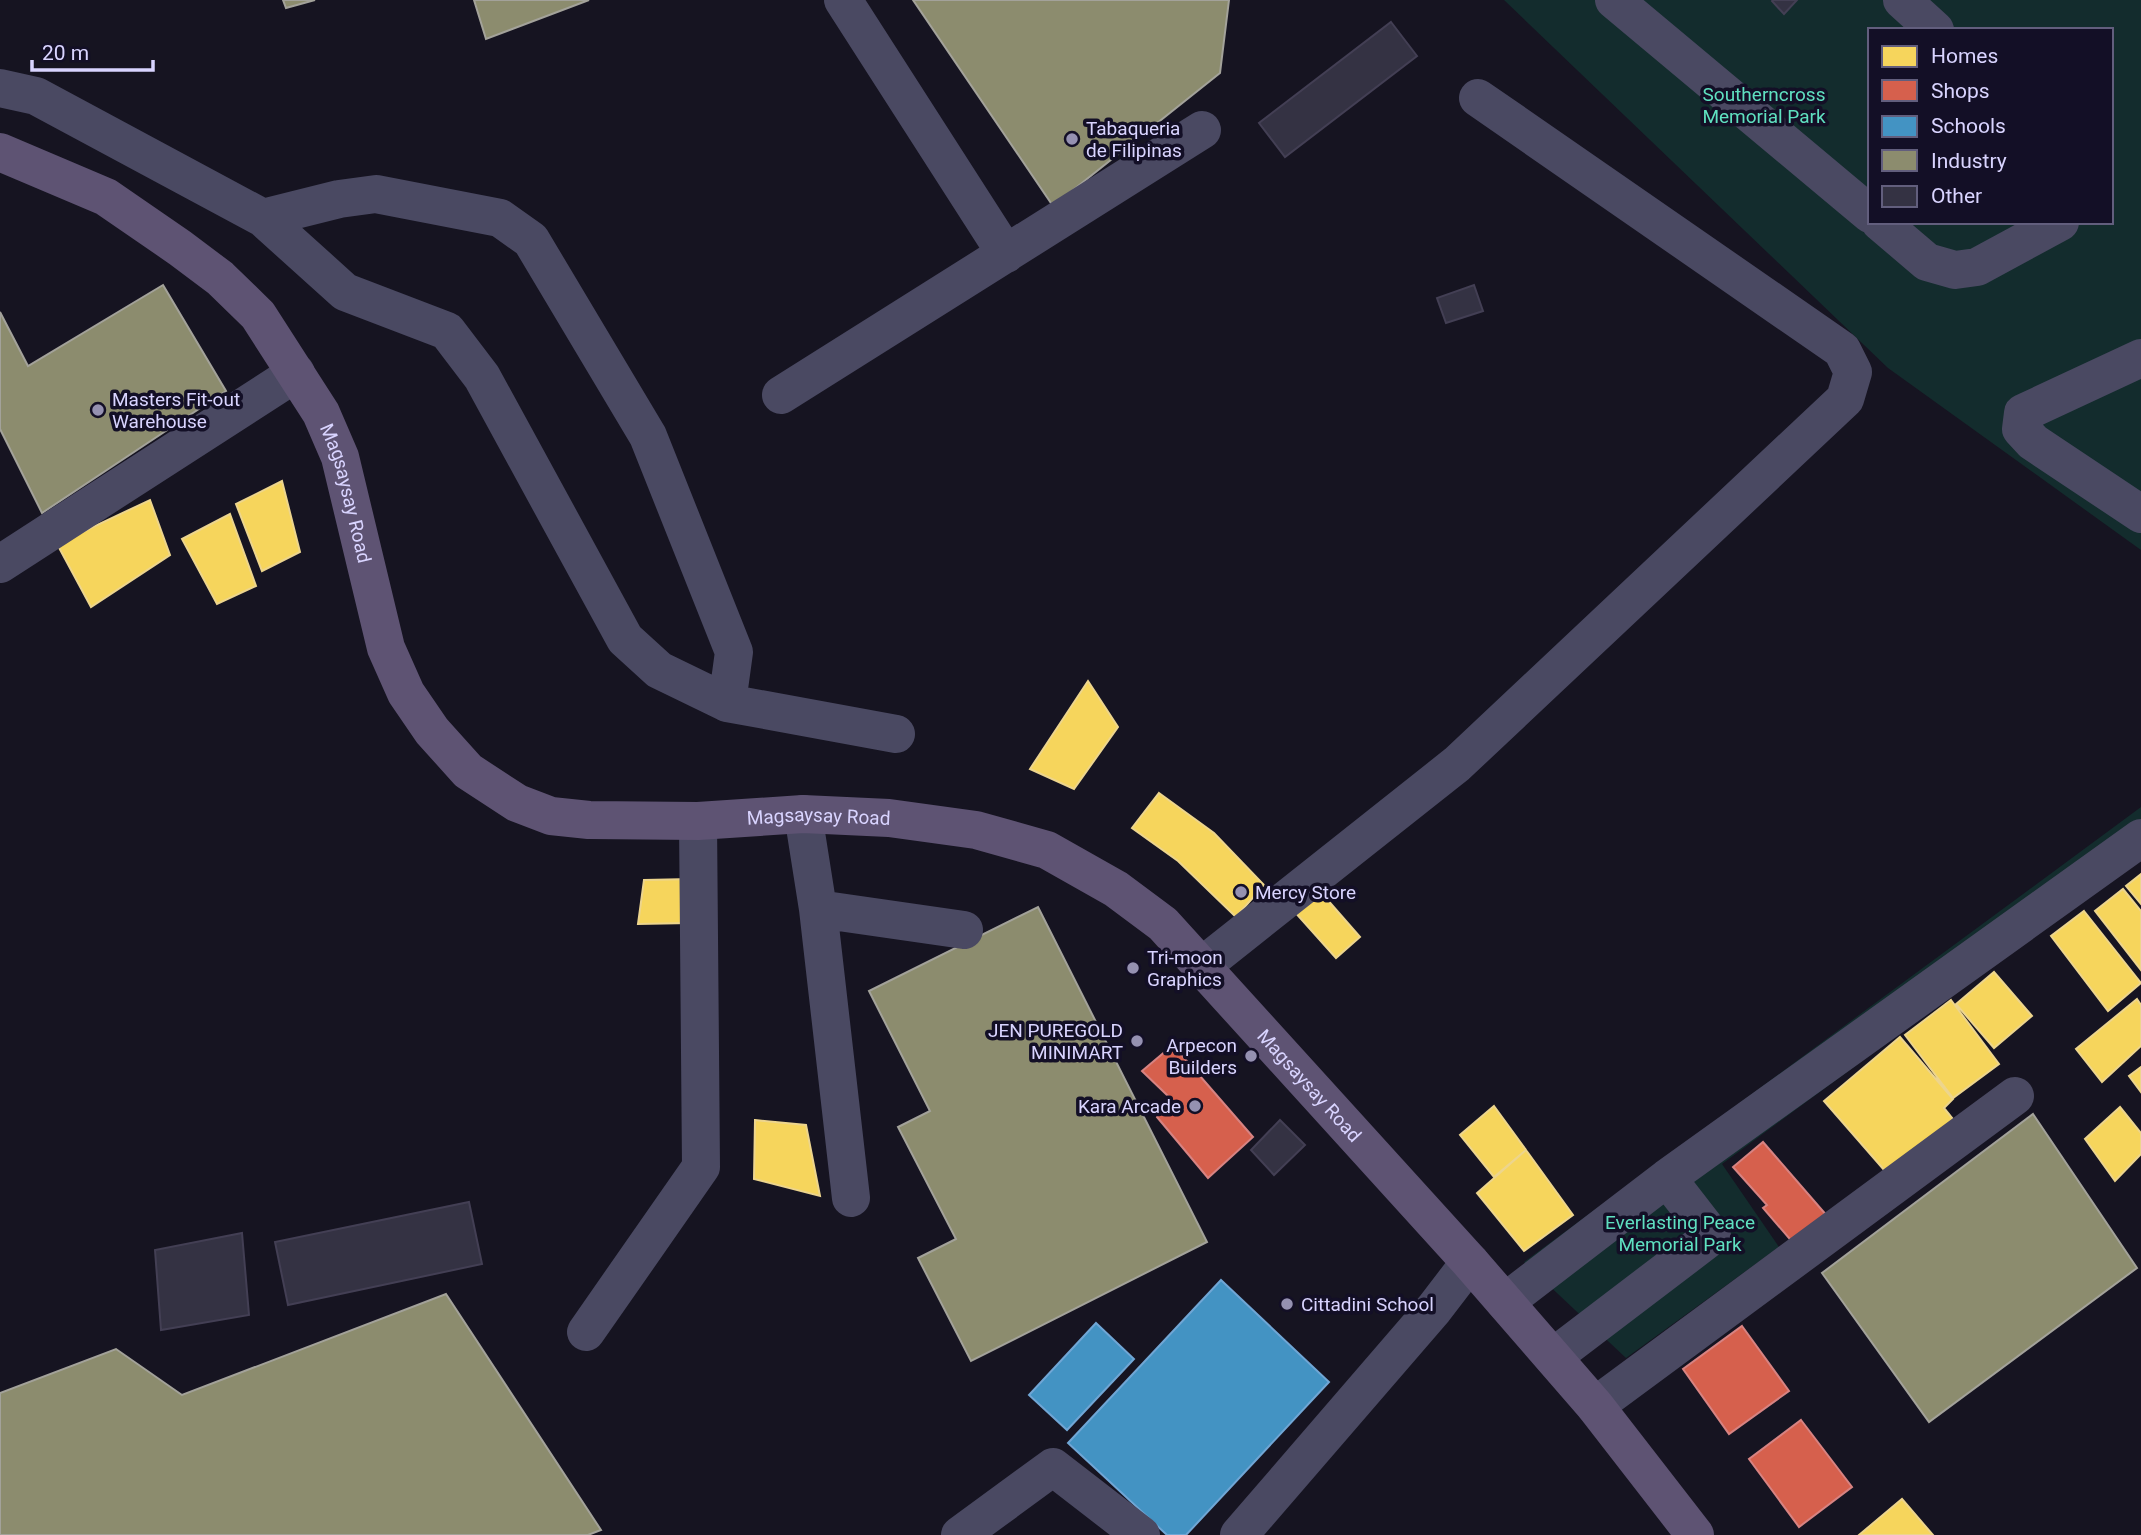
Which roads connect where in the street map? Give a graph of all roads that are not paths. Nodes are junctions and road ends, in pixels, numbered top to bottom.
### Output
1 (843, 0) edge
2 (1614, 0) edge
3 (1902, 0) edge
4 (1933, 28) edge
5 (0, 88) edge
6 (1478, 98) dead end
7 (1202, 131) dead end
8 (0, 152) edge
9 (1868, 212) edge
10 (263, 218) junction
11 (1882, 224) edge
12 (2056, 224) edge
13 (1006, 254) junction
14 (2141, 358) edge
15 (296, 373) junction
16 (781, 395) dead end
17 (2141, 514) edge
18 (0, 564) edge
19 (727, 703) junction
20 (896, 734) dead end
21 (803, 814) junction
22 (698, 821) junction
23 (2141, 838) edge
24 (818, 909) junction
25 (964, 930) dead end
26 (1202, 966) junction
27 (2015, 1096) dead end
28 (1667, 1178) junction
29 (851, 1198) dead end
30 (1470, 1262) junction
31 (1505, 1302) junction
32 (586, 1332) dead end
33 (1553, 1357) junction
34 (1595, 1406) junction
35 (960, 1535) edge
36 (1141, 1535) edge
37 (1238, 1535) edge
38 (1695, 1535) edge

1 - 13 street
2 - 9 street
3 - 4 street
5 - 10 street
6 - 26 street
7 - 13 street
8 - 15 main road, Magsaysay Road
10 - 19 street
10 - 19 street
11 - 12 street
13 - 16 street
14 - 17 street
15 - 18 street
15 - 22 main road, Magsaysay Road
19 - 20 street
21 - 22 main road, Magsaysay Road
21 - 24 street
21 - 26 main road, Magsaysay Road
22 - 32 street
23 - 28 street
24 - 25 street
24 - 29 street
26 - 30 main road, Magsaysay Road
27 - 34 street
28 - 31 street
28 - 33 street
30 - 31 main road, Magsaysay Road
30 - 37 street
31 - 33 main road, Magsaysay Road
33 - 34 main road, Magsaysay Road
34 - 38 main road, Magsaysay Road
35 - 36 street

